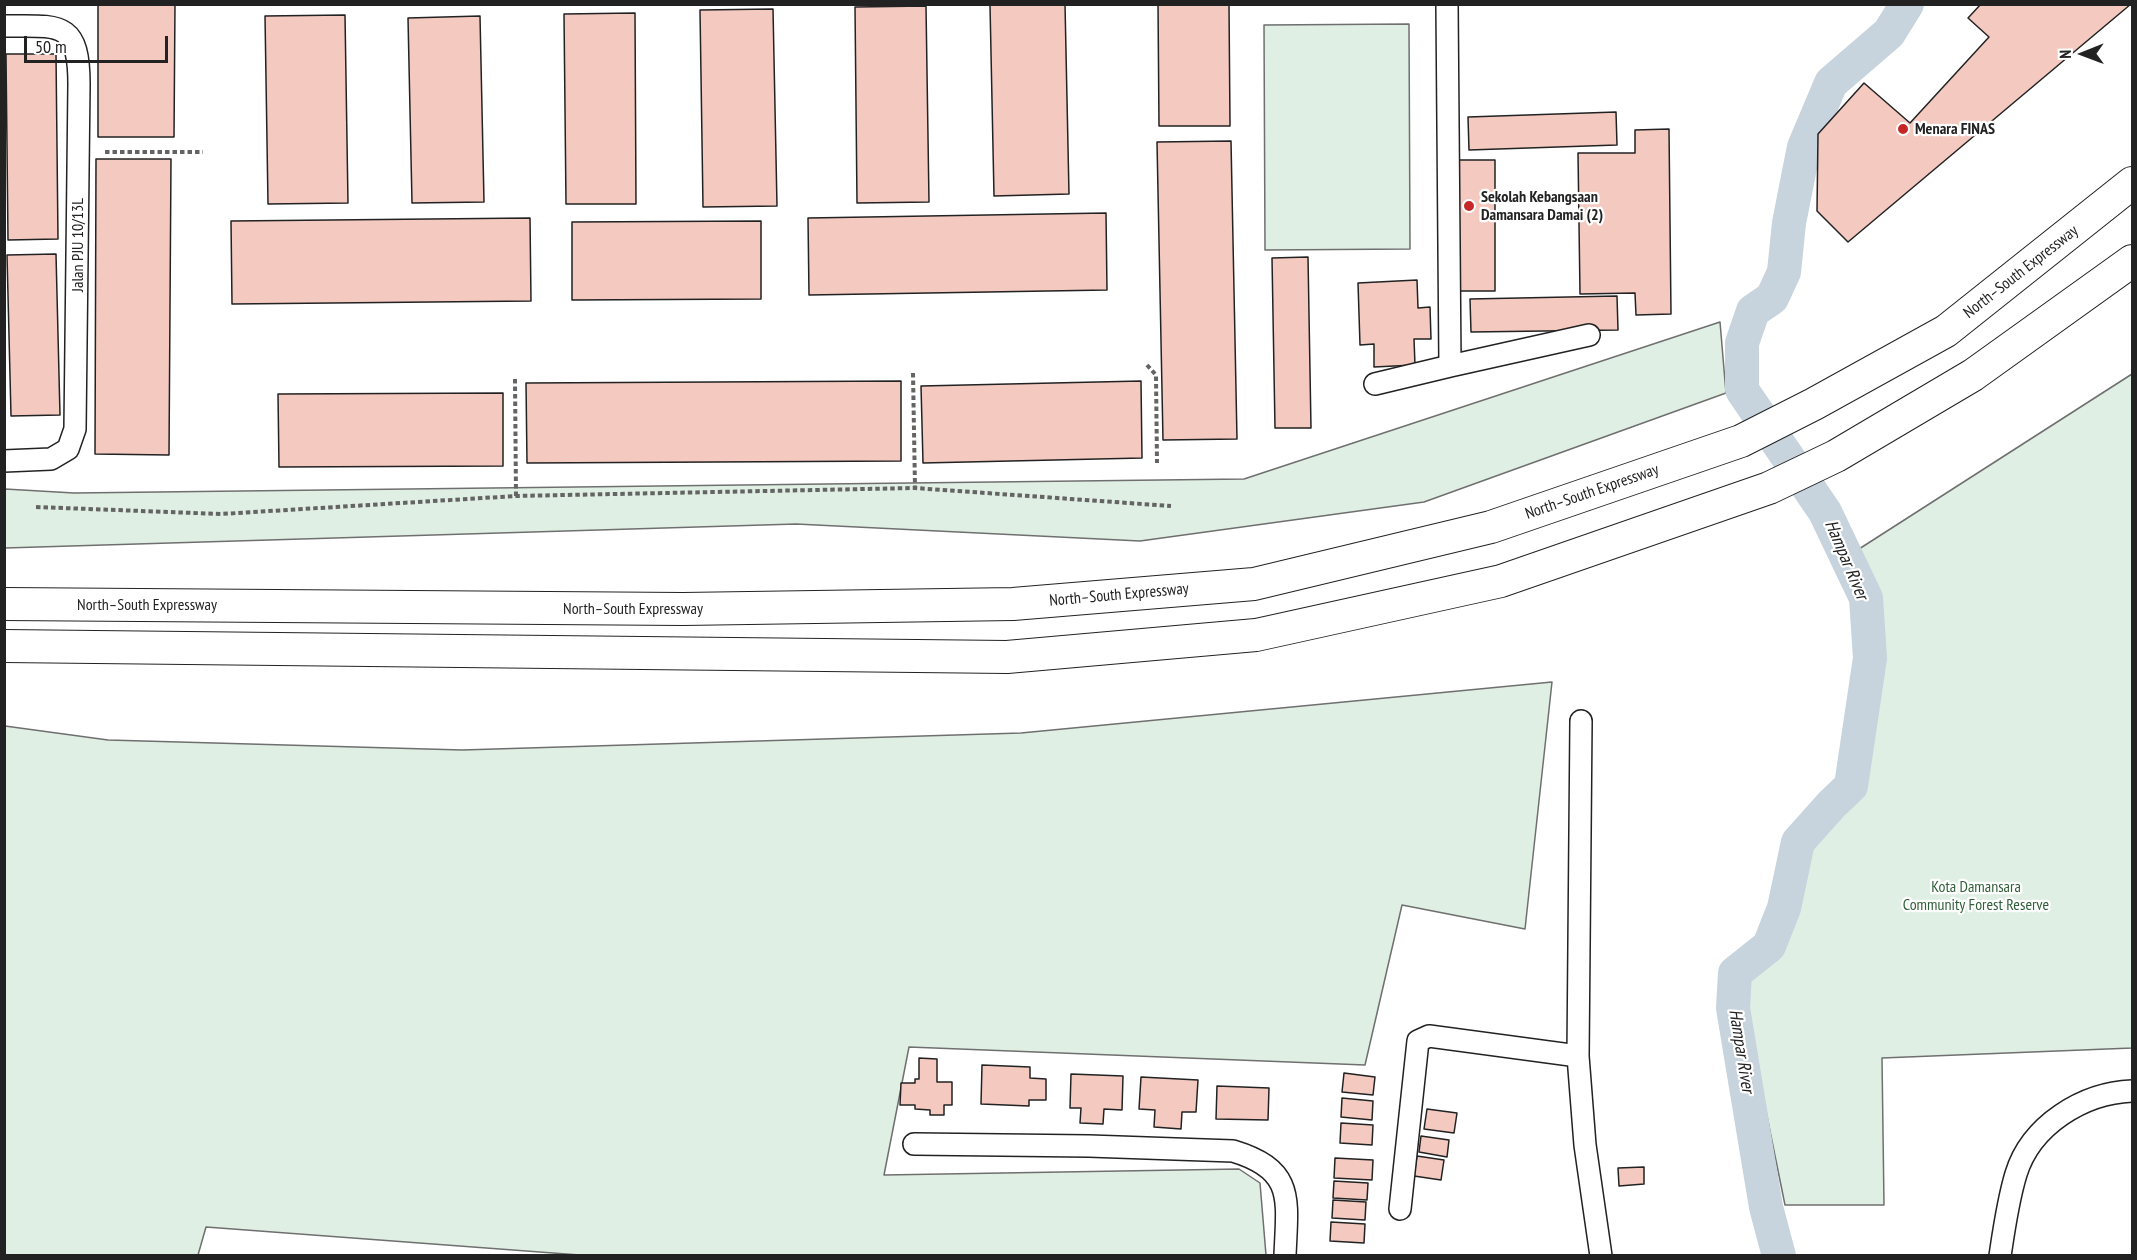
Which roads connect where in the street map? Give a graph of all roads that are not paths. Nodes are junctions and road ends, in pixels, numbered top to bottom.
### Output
1 (1447, 4) edge
2 (4, 26) edge
3 (2133, 183) edge
4 (2131, 263) edge
5 (1589, 335) dead end
6 (1450, 366) junction
7 (1375, 384) dead end
8 (4, 461) edge
9 (4, 604) edge
10 (4, 646) edge
11 (1581, 721) dead end
12 (1578, 1056) junction
13 (2133, 1091) edge
14 (914, 1144) dead end
15 (1400, 1209) dead end
16 (1285, 1256) edge
17 (1602, 1256) edge
18 (2000, 1256) edge

1 - 6 street
2 - 8 street, Jalan PJU 10/13L
3 - 9 highway, North–South Expressway
4 - 10 highway
5 - 6 street
6 - 7 street
11 - 12 street
12 - 15 street
12 - 17 street
13 - 18 street
14 - 16 street

